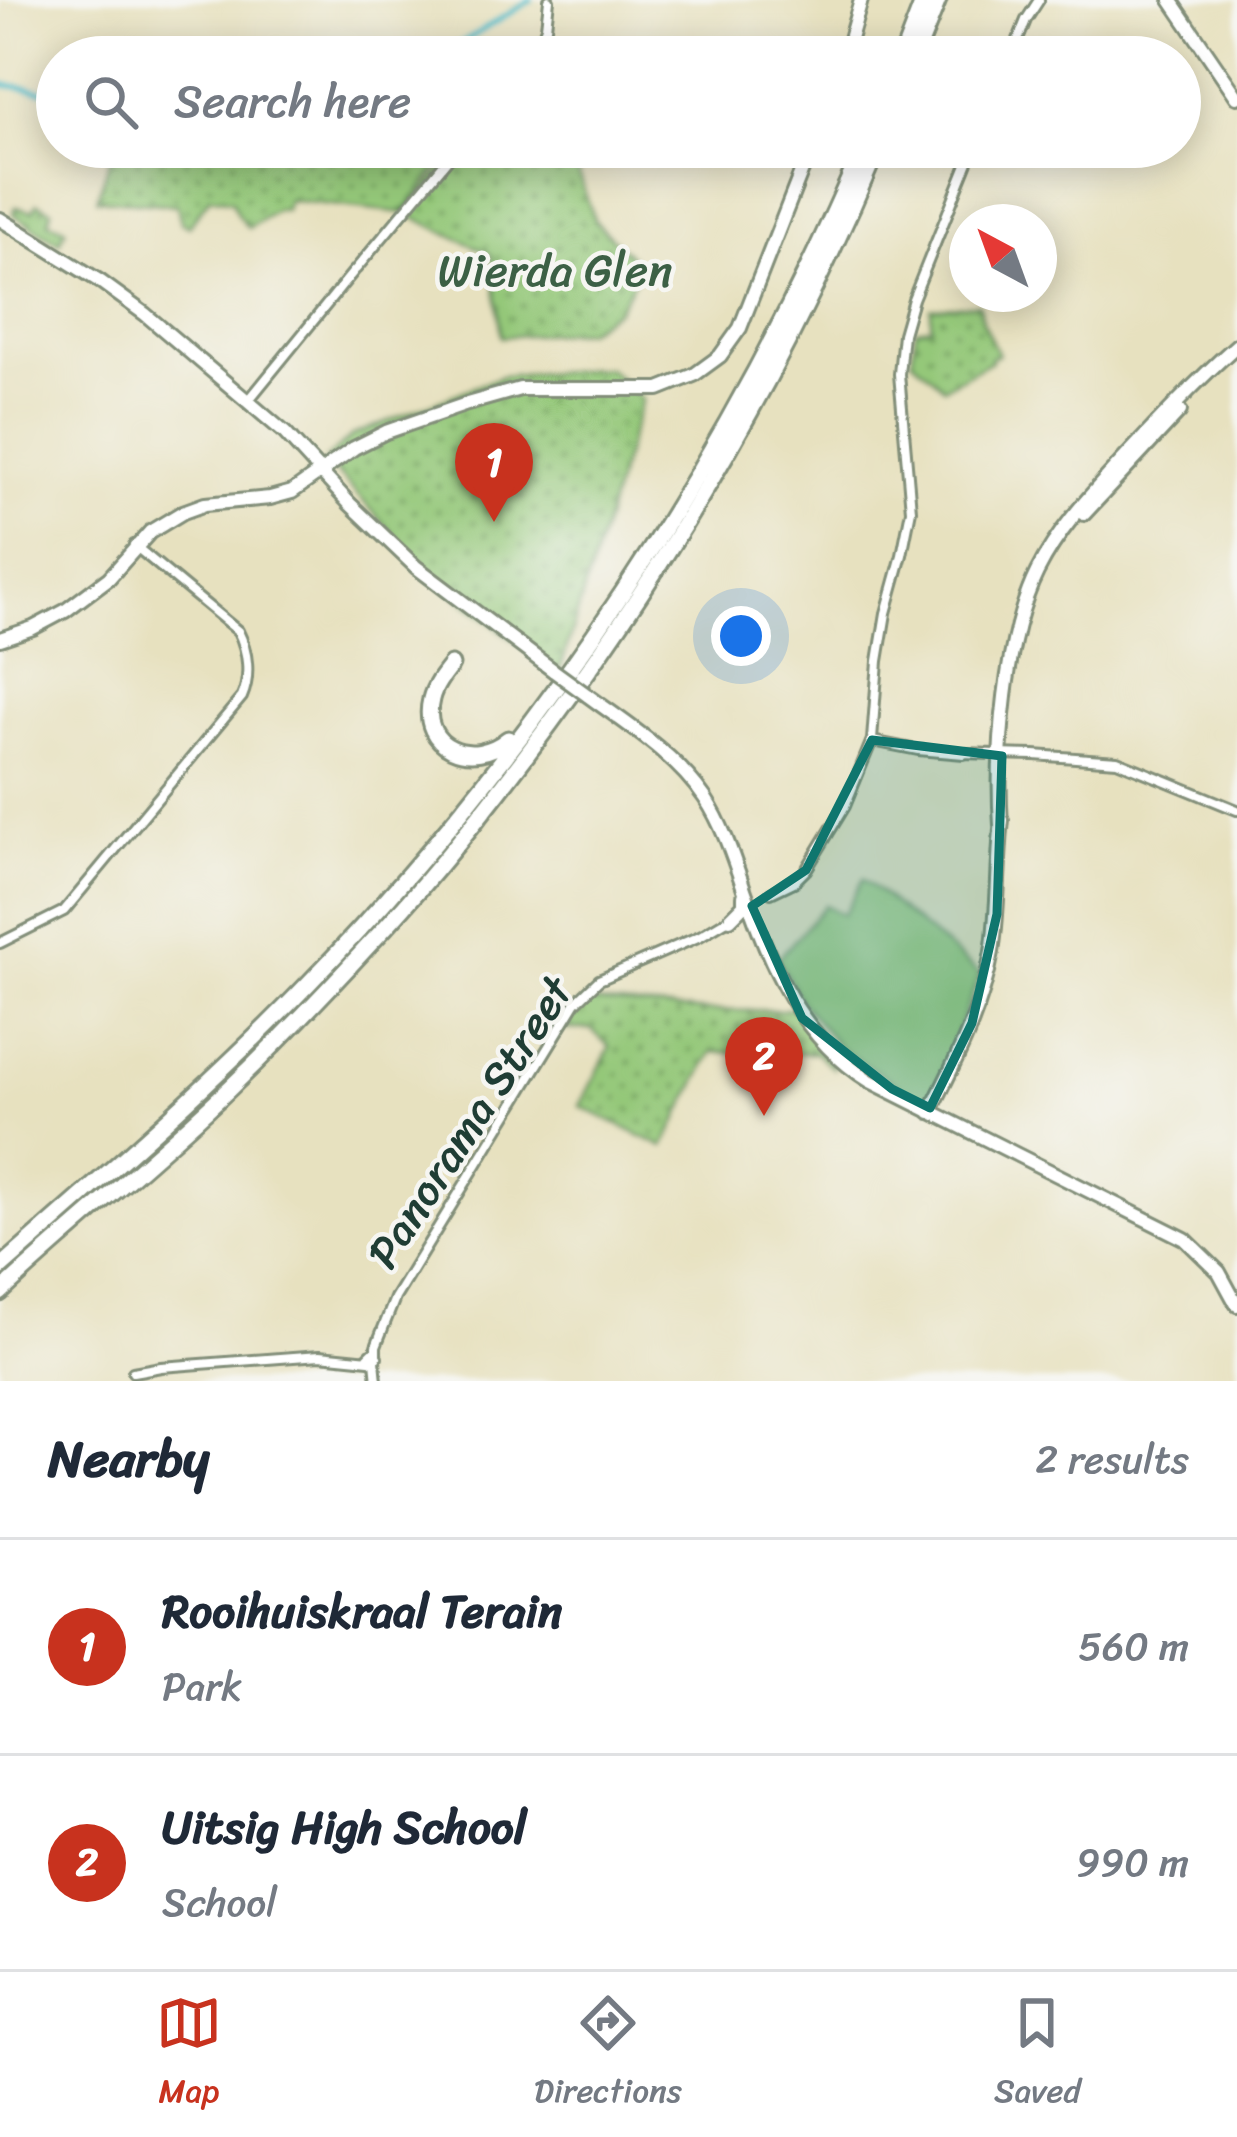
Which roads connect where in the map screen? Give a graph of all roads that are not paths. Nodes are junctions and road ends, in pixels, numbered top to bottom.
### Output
1 (548, 0) edge
2 (861, 0) edge
3 (924, 0) edge
4 (938, 0) edge
5 (1039, 0) edge
6 (1171, 0) edge
7 (544, 36) edge
8 (851, 36) edge
9 (910, 36) edge
10 (923, 36) edge
11 (1020, 36) edge
12 (1195, 36) edge
13 (1201, 44) edge
14 (1237, 97) edge
15 (440, 168) edge
16 (803, 168) edge
17 (853, 168) edge
18 (868, 168) edge
19 (966, 168) edge
20 (0, 216) edge
21 (1237, 345) edge
22 (1237, 356) edge
23 (250, 398) junction
24 (323, 468) junction
25 (306, 484) junction
26 (337, 488) junction
27 (1055, 539) junction
28 (135, 545) junction
29 (454, 598) junction
30 (613, 605) junction
31 (1, 637) edge
32 (451, 665) dead end
33 (872, 740) junction
34 (1003, 755) junction
35 (1237, 810) edge
36 (743, 886) junction
37 (771, 894) dead end
38 (752, 906) junction
39 (730, 919) junction
40 (0, 943) edge
41 (930, 1110) junction
42 (0, 1268) edge
43 (0, 1293) edge
44 (1237, 1305) edge
45 (372, 1358) junction
46 (131, 1375) edge
47 (377, 1381) edge

1 - 7 street
2 - 8 main road
3 - 9 highway
4 - 10 highway
5 - 11 street
6 - 12 main road
13 - 14 main road
15 - 23 street
16 - 24 main road
17 - 30 highway
18 - 43 highway
19 - 33 street
20 - 23 main road
21 - 27 main road
22 - 27 main road
23 - 24 main road
24 - 25 main road
24 - 26 main road
24 - 28 main road
24 - 29 main road
25 - 26 main road
25 - 28 main road
26 - 29 main road
27 - 34 main road
28 - 31 main road
28 - 40 street
29 - 36 main road, bridge
30 - 32 highway
30 - 42 highway
33 - 34 street
33 - 37 street
34 - 35 street
34 - 41 main road
36 - 38 main road
36 - 39 main road
38 - 39 street, Panorama Street
38 - 41 main road
39 - 45 street, Panorama Street
41 - 44 main road
45 - 46 street
45 - 47 street

